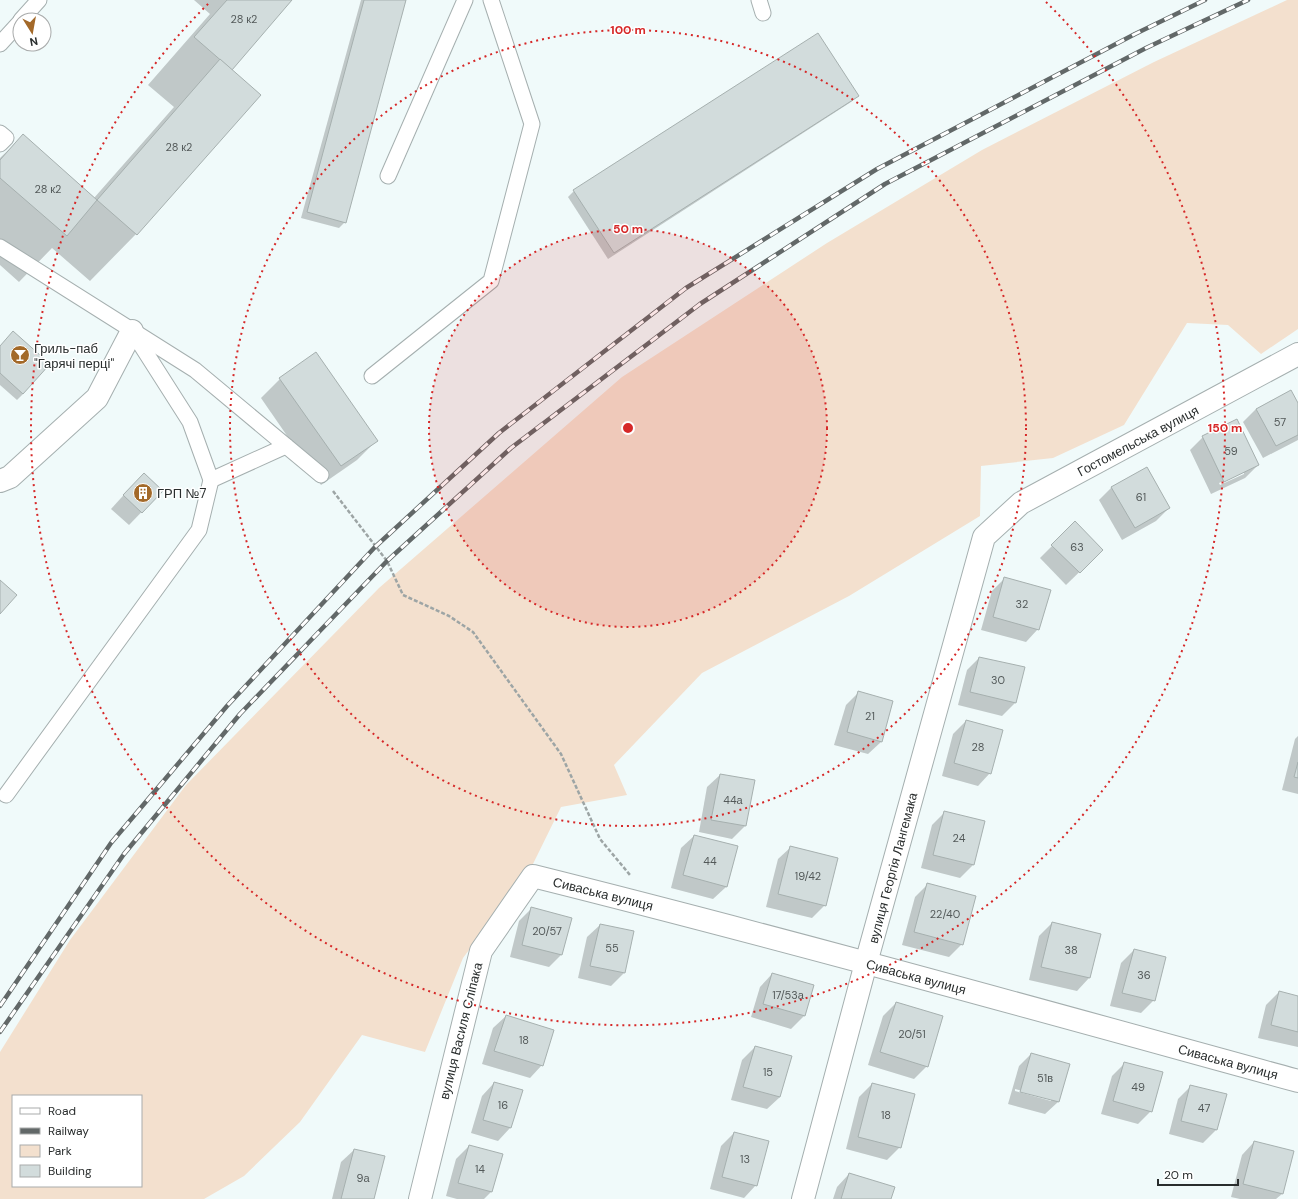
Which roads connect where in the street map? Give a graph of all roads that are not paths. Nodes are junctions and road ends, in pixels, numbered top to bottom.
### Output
1 (39, 0) edge
2 (465, 0) edge
3 (492, 0) edge
4 (29, 12) edge
5 (12, 31) edge
6 (0, 44) edge
7 (0, 133) edge
8 (0, 144) edge
9 (388, 176) dead end
10 (0, 247) edge
11 (132, 331) junction
12 (1298, 354) edge
13 (372, 376) dead end
14 (286, 446) junction
15 (321, 475) road end
16 (211, 480) junction
17 (0, 481) edge
18 (984, 537) joint
19 (6, 795) dead end
20 (533, 876) joint
21 (866, 963) junction
22 (1298, 1081) edge
23 (420, 1199) edge
24 (803, 1199) edge

1 - 4 lane
2 - 9 lane
3 - 13 lane
5 - 6 lane
7 - 8 lane
10 - 11 lane
11 - 14 lane
11 - 16 lane
11 - 17 street
12 - 18 street, Гостомельська вулиця
14 - 15 lane
14 - 16 lane
16 - 19 lane
18 - 21 street, вулиця Георгія Лангемака
20 - 21 street, Сиваська вулиця
20 - 23 street, вулиця Василя Сліпака
21 - 22 street, Сиваська вулиця
21 - 24 street, вулиця Георгія Лангемака

